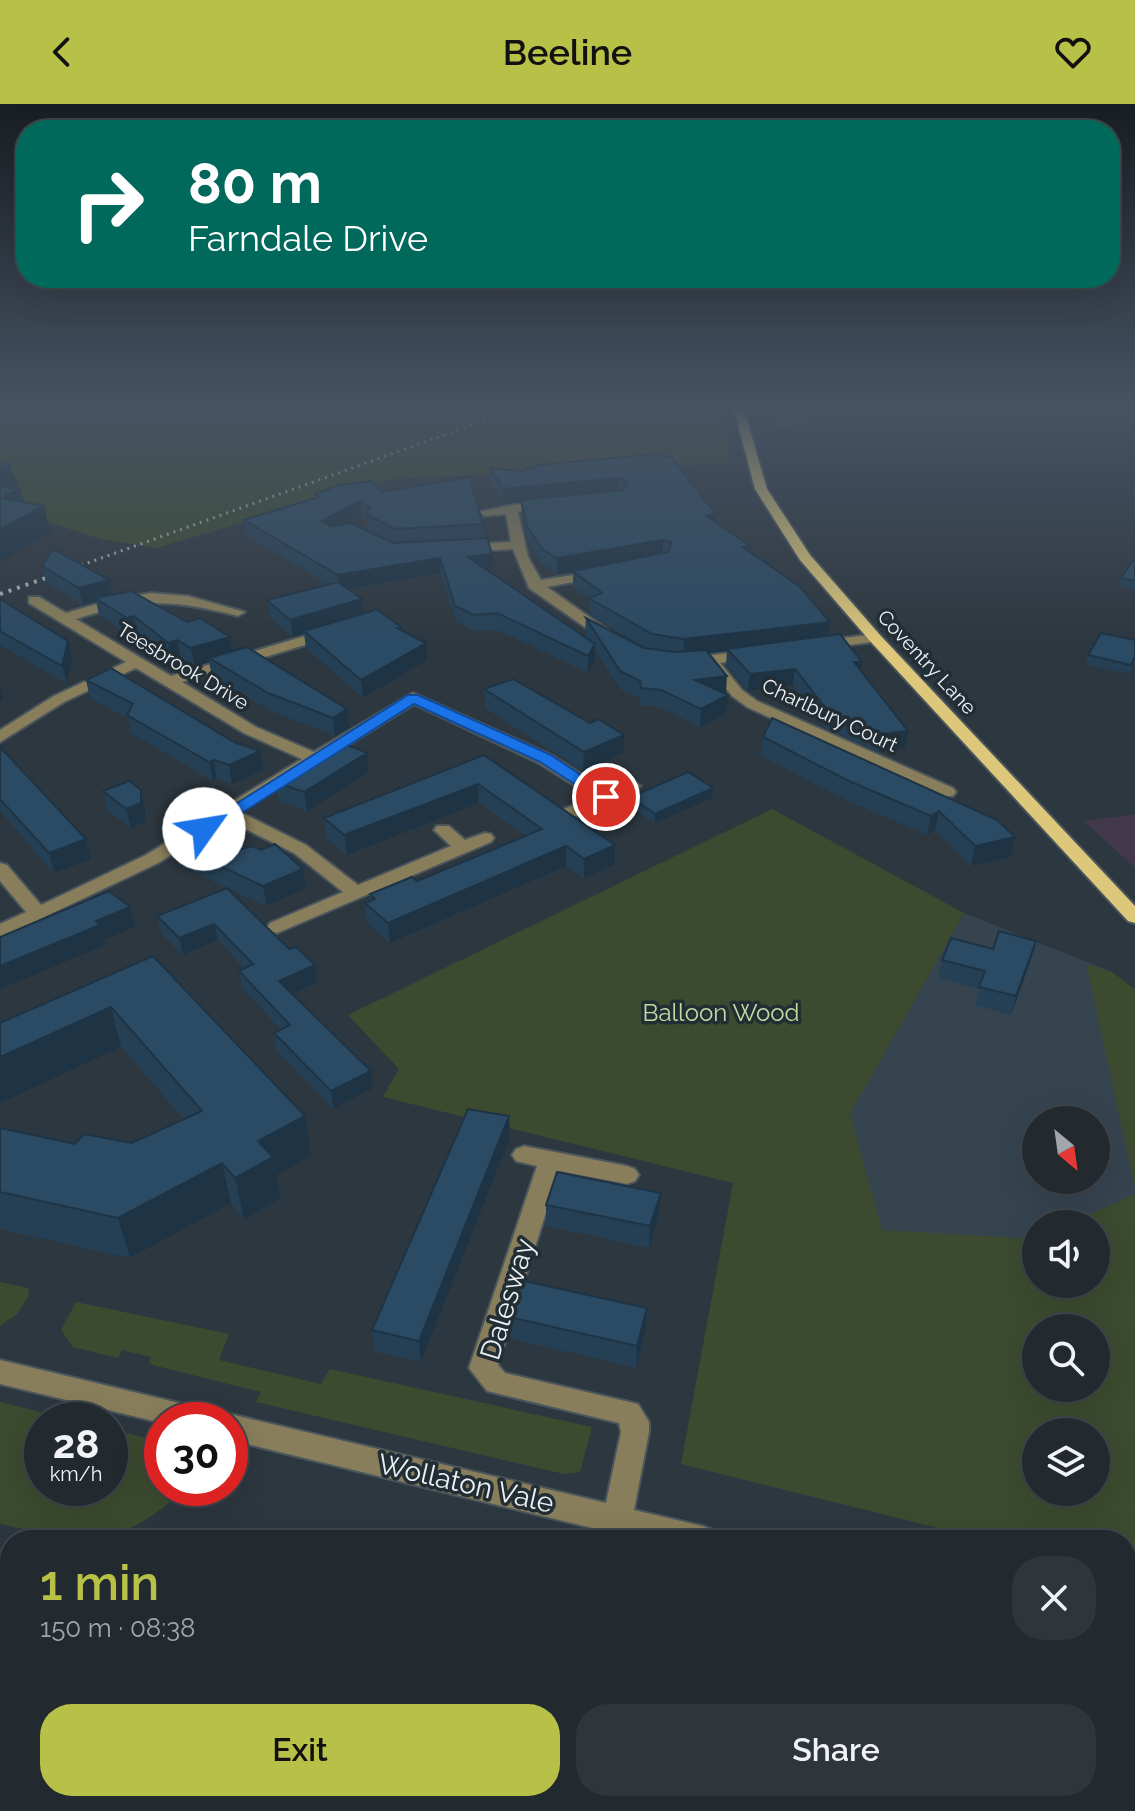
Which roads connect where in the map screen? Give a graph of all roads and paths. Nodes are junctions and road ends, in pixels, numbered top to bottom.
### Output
1 (760, 486) edge
2 (542, 506) edge
3 (511, 509) junction
4 (485, 512) dead end
5 (516, 545) junction
6 (440, 550) edge
7 (615, 571) edge
8 (534, 585) junction
9 (34, 600) dead end
10 (238, 612) dead end
11 (65, 618) junction
12 (353, 626) edge
13 (875, 638) junction
14 (621, 646) edge
15 (798, 647) edge
16 (769, 651) edge
17 (710, 660) junction
18 (673, 662) edge
19 (135, 663) junction
20 (170, 681) junction
21 (391, 689) dead end
22 (413, 698) junction
23 (0, 737) edge
24 (315, 759) junction
25 (919, 761) dead end
26 (901, 772) junction
27 (633, 786) dead end
28 (947, 792) dead end
29 (606, 797) junction
30 (229, 814) junction
31 (560, 817) edge
32 (443, 830) dead end
33 (485, 838) dead end
34 (463, 847) junction
35 (0, 869) edge
36 (356, 893) junction
37 (38, 914) junction
38 (1135, 917) edge
39 (277, 927) dead end
40 (0, 932) edge
41 (524, 1155) dead end
42 (551, 1160) junction
43 (627, 1175) dead end
44 (0, 1372) edge
45 (144, 1407) edge
46 (248, 1431) edge
47 (617, 1520) junction
48 (660, 1530) edge

1 - 13 main road, Coventry Lane
2 - 3 street
3 - 4 street
3 - 5 street
5 - 6 street
5 - 8 street
7 - 8 street
8 - 14 street
9 - 11 street, Teesbrook Drive
10 - 11 street
11 - 19 street, Teesbrook Drive
12 - 20 street
13 - 15 street
13 - 38 main road, Coventry Lane
16 - 17 street
17 - 18 street
17 - 26 street, Charlbury Court
19 - 20 street, Teesbrook Drive
19 - 23 street
20 - 24 street, Teesbrook Drive
21 - 22 street
22 - 24 street
22 - 29 street
24 - 30 street
25 - 26 street, Charlbury Court
26 - 28 street, Charlbury Court
27 - 29 street
29 - 31 street
30 - 36 street
30 - 37 street
32 - 34 street
33 - 34 street
34 - 36 street
35 - 37 street
36 - 39 street
37 - 40 street
41 - 42 street
42 - 43 street
42 - 47 street, Dalesway
44 - 45 street
46 - 47 street, Wollaton Vale
47 - 48 street, Wollaton Vale

